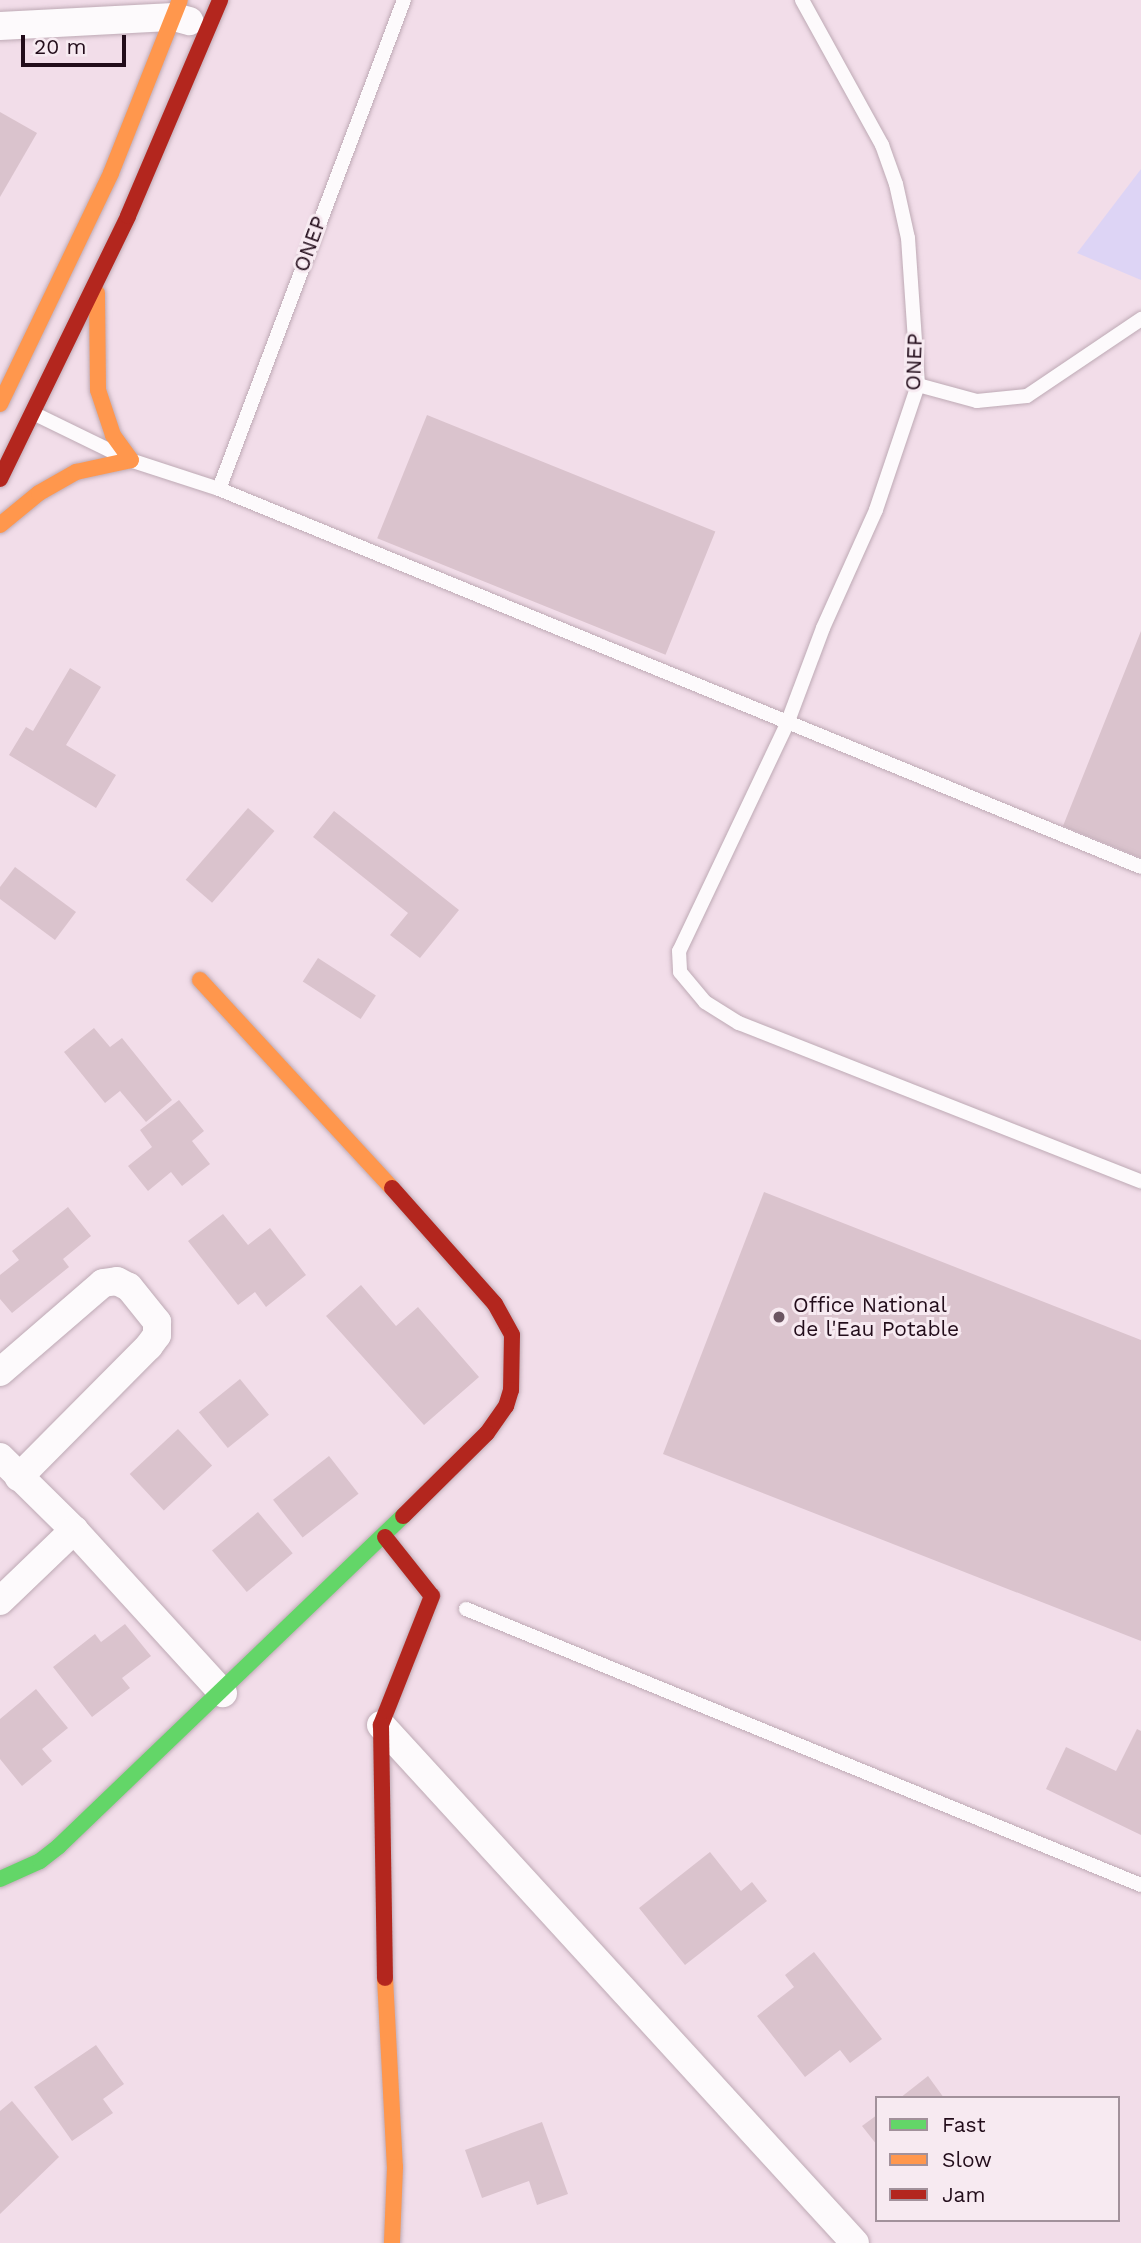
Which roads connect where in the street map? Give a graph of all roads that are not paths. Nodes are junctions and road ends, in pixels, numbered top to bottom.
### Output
1 (220, 0) edge
2 (404, 0) edge
3 (802, 0) edge
4 (177, 8) edge
5 (0, 26) edge
6 (209, 26) junction
7 (96, 281) junction
8 (1141, 319) edge
9 (918, 385) junction
10 (1, 402) edge
11 (30, 412) junction
12 (131, 460) junction
13 (0, 479) edge
14 (219, 489) junction
15 (0, 525) edge
16 (787, 724) junction
17 (1141, 867) edge
18 (200, 980) dead end
19 (1141, 1181) edge
20 (0, 1372) edge
21 (10, 1467) edge
22 (74, 1530) junction
23 (385, 1537) junction
24 (0, 1601) edge
25 (466, 1609) dead end
26 (223, 1693) junction
27 (381, 1725) junction
28 (0, 1879) edge
29 (1141, 1885) edge
30 (392, 2243) edge
31 (855, 2243) edge

1 - 6 street
2 - 14 lane, ONEP
3 - 9 lane, ONEP
4 - 5 street
4 - 6 street
4 - 10 street
6 - 7 street
7 - 11 street
7 - 12 street
8 - 9 lane
9 - 16 lane, ONEP
10 - 11 street
11 - 12 lane
11 - 13 street
12 - 14 lane
12 - 15 street
14 - 16 lane
16 - 17 lane
16 - 19 lane, ONEP
18 - 23 street
20 - 21 street
21 - 22 street
22 - 24 street
22 - 26 street
23 - 26 street
23 - 27 street
25 - 29 lane
26 - 28 street
27 - 30 street
27 - 31 street

